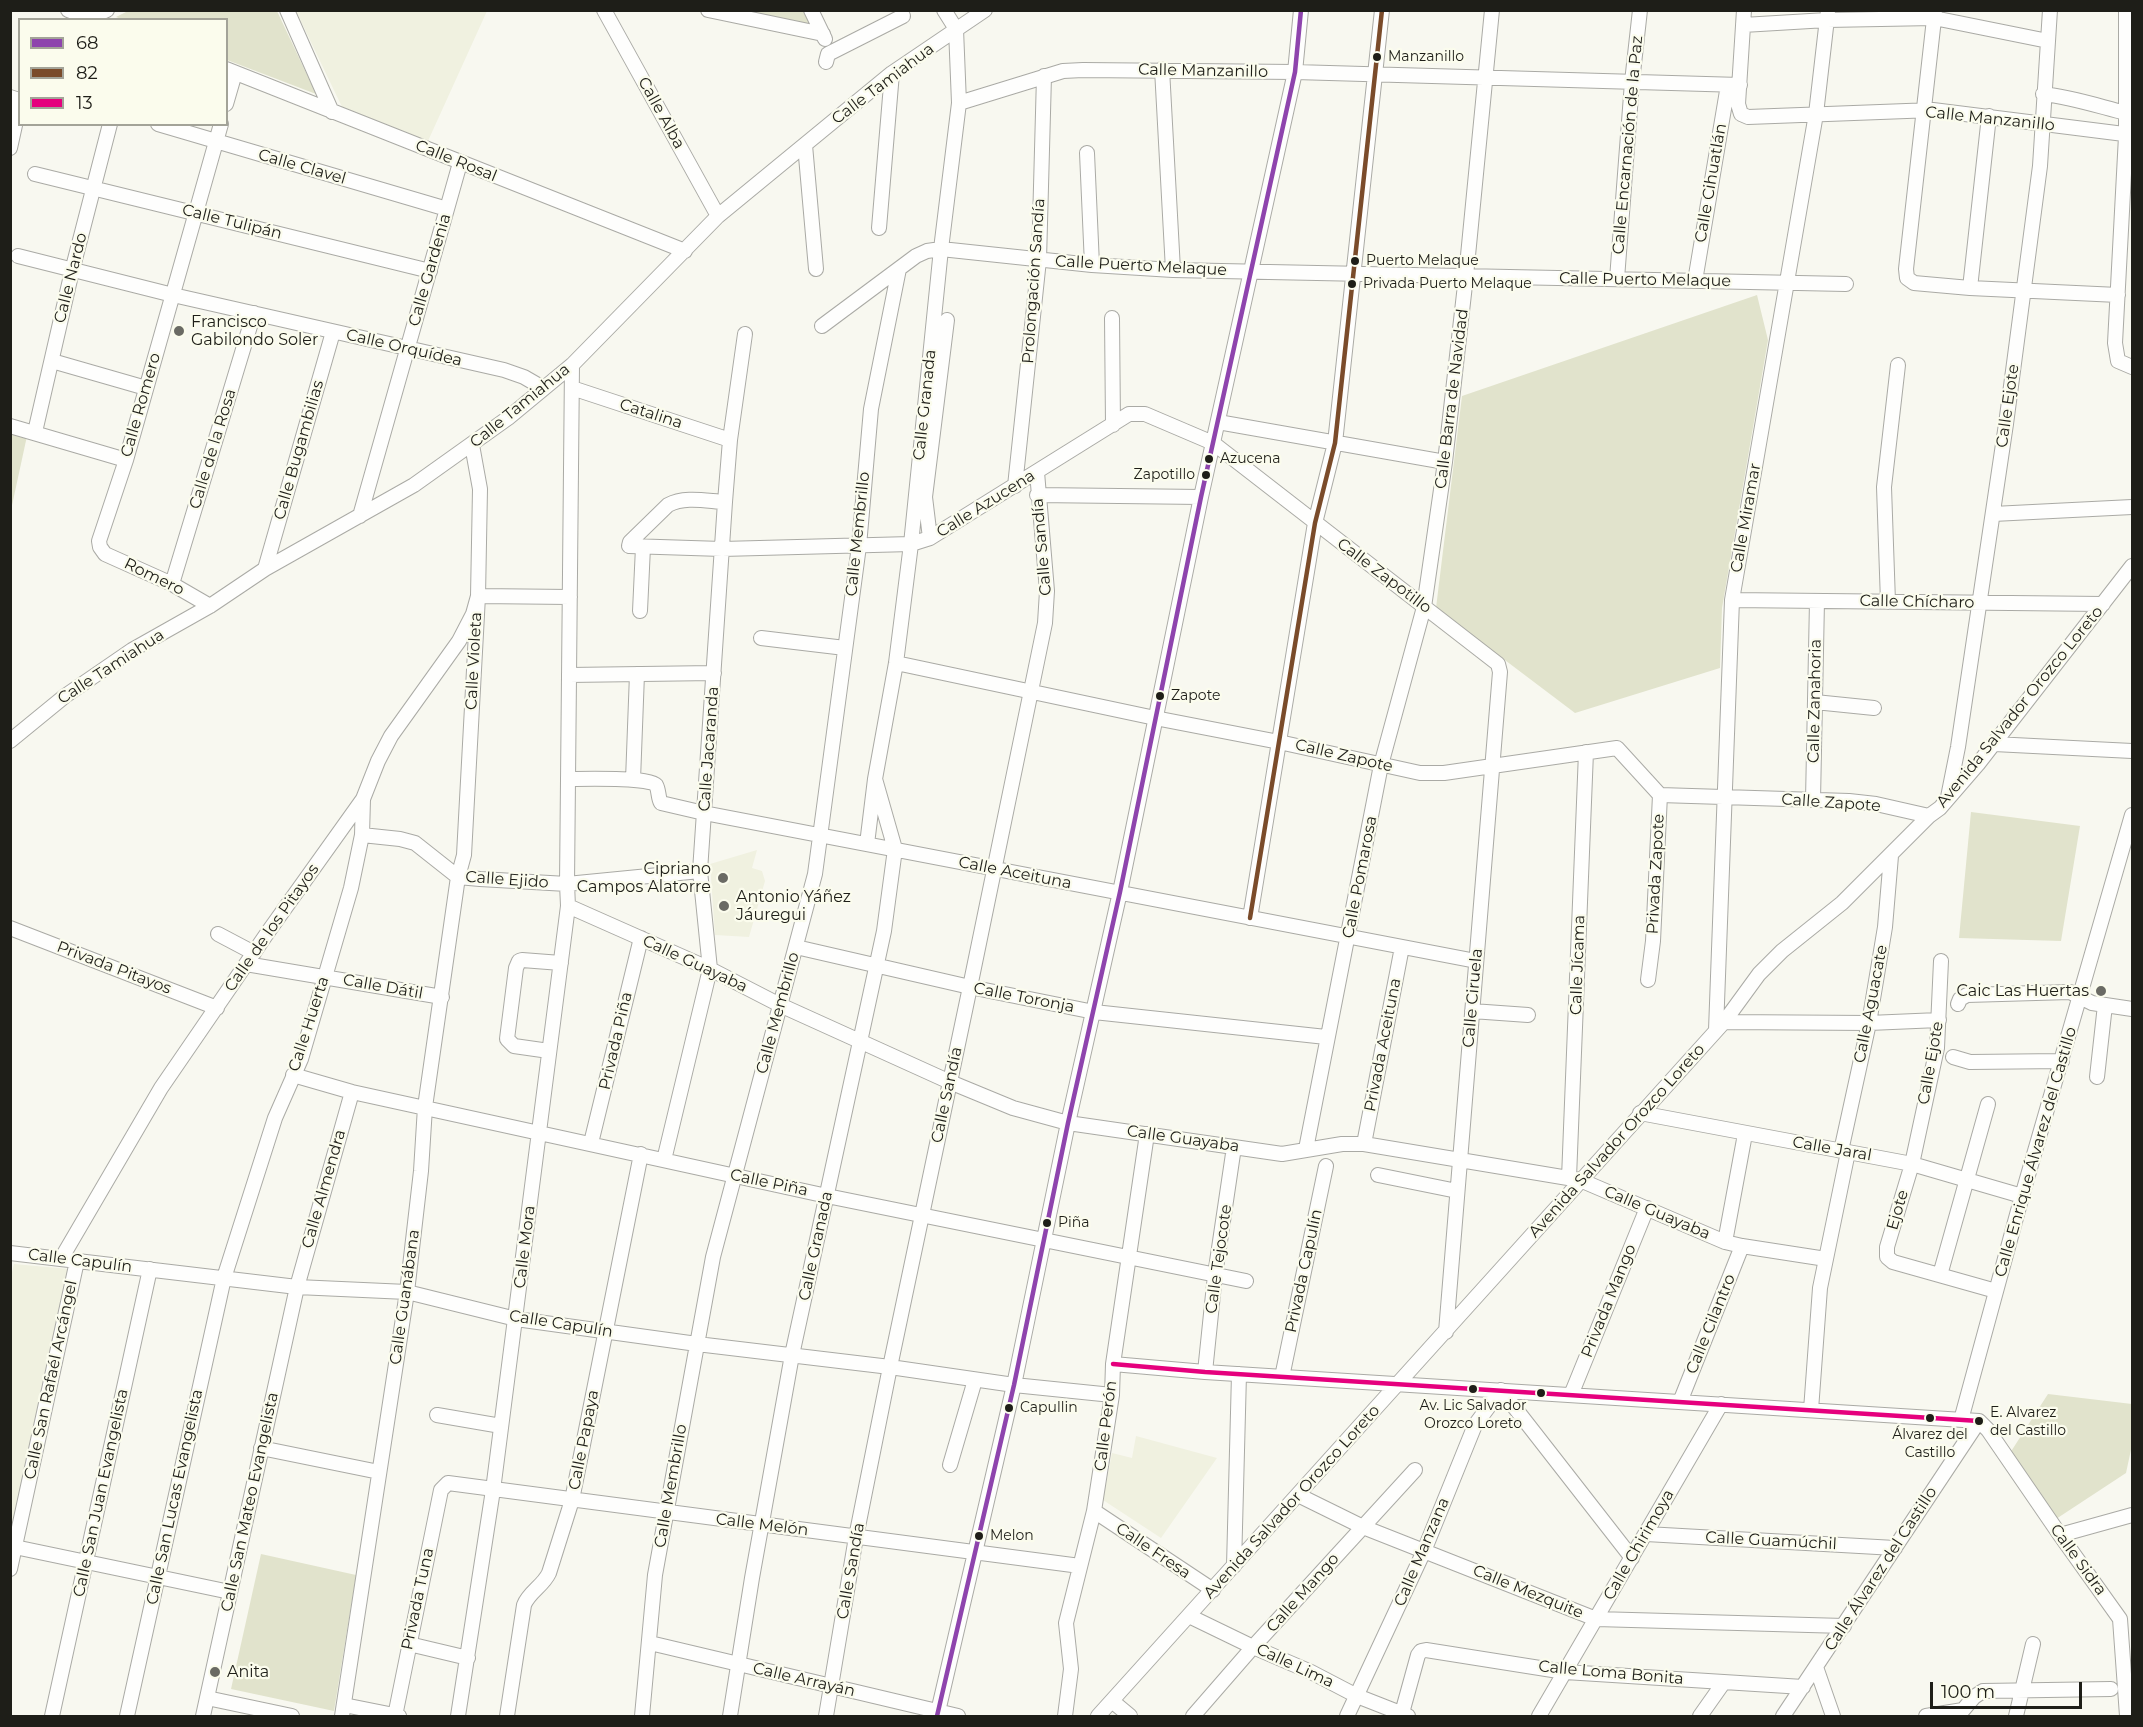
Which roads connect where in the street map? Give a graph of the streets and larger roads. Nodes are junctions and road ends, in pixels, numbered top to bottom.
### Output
1 (68, 10) edge
2 (287, 10) edge
3 (604, 10) edge
4 (708, 10) edge
5 (811, 10) edge
6 (944, 10) edge
7 (985, 10) edge
8 (1301, 10) edge
9 (1382, 10) edge
10 (1492, 10) edge
11 (1640, 10) edge
12 (1744, 10) edge
13 (2050, 10) edge
14 (2126, 10) edge
15 (1934, 14) edge
16 (1827, 15) edge
17 (903, 16) dead end
18 (89, 18) edge
19 (1743, 25) junction
20 (956, 29) junction
21 (823, 34) junction
22 (2048, 41) junction
23 (1162, 69) junction
24 (231, 71) edge
25 (1295, 72) junction
26 (892, 73) junction
27 (1375, 74) junction
28 (1044, 76) junction
29 (1485, 77) junction
30 (1632, 82) junction
31 (1734, 85) junction
32 (228, 91) edge
33 (2043, 94) junction
34 (959, 103) junction
35 (2093, 105) junction
36 (1924, 111) junction
37 (18, 112) edge
38 (332, 112) junction
39 (2126, 113) junction
40 (1741, 114) joint
41 (1816, 114) junction
42 (1989, 116) junction
43 (2041, 123) junction
44 (110, 126) edge
45 (165, 126) edge
46 (220, 126) edge
47 (2110, 133) junction
48 (2130, 136) edge
49 (216, 141) junction
50 (805, 145) junction
51 (10, 148) edge
52 (1087, 153) dead end
53 (460, 163) junction
54 (35, 174) dead end
55 (94, 188) junction
56 (2128, 192) edge
57 (447, 209) junction
58 (196, 213) junction
59 (718, 216) junction
60 (879, 228) dead end
61 (941, 249) junction
62 (685, 251) junction
63 (18, 256) dead end
64 (1039, 260) junction
65 (1092, 265) junction
66 (816, 269) dead end
67 (899, 269) junction
68 (1173, 270) junction
69 (72, 271) junction
70 (430, 271) junction
71 (1251, 271) junction
72 (1354, 273) junction
73 (1466, 276) junction
74 (1617, 279) junction
75 (1695, 281) junction
76 (1786, 283) junction
77 (1846, 284) dead end
78 (1971, 288) junction
79 (2023, 291) junction
80 (172, 295) junction
81 (2118, 295) junction
82 (254, 314) junction
83 (1112, 318) dead end
84 (947, 320) dead end
85 (822, 326) dead end
86 (333, 332) junction
87 (745, 334) dead end
88 (407, 350) junction
89 (52, 361) junction
90 (1898, 364) dead end
91 (572, 365) junction
92 (2133, 367) edge
93 (572, 387) junction
94 (146, 388) junction
95 (543, 388) junction
96 (1218, 422) junction
97 (1113, 425) junction
98 (10, 426) edge
99 (35, 432) junction
100 (730, 440) junction
101 (1335, 442) junction
102 (1213, 443) junction
103 (472, 445) junction
104 (126, 460) junction
105 (1446, 462) junction
106 (1037, 472) junction
107 (1015, 486) junction
108 (1037, 495) junction
109 (1201, 497) junction
110 (724, 502) junction
111 (2133, 507) edge
112 (1993, 514) junction
113 (360, 516) junction
114 (1315, 523) junction
115 (930, 538) junction
116 (911, 544) junction
117 (859, 546) junction
118 (100, 547) joint
119 (636, 547) junction
120 (722, 549) junction
121 (2133, 566) edge
122 (265, 569) junction
123 (172, 584) junction
124 (478, 596) junction
125 (570, 597) junction
126 (1732, 600) junction
127 (1817, 601) junction
128 (1888, 602) junction
129 (1980, 602) junction
130 (2103, 604) junction
131 (210, 606) junction
132 (1424, 607) junction
133 (640, 610) dead end
134 (761, 638) dead end
135 (845, 648) junction
136 (896, 663) junction
137 (1498, 664) joint
138 (714, 673) junction
139 (637, 674) junction
140 (569, 675) junction
141 (1030, 691) junction
142 (1815, 702) junction
143 (1874, 708) dead end
144 (1155, 718) junction
145 (10, 741) edge
146 (1280, 742) junction
147 (1994, 744) junction
148 (1617, 748) joint
149 (2133, 751) edge
150 (1586, 752) junction
151 (1381, 765) junction
152 (1491, 766) junction
153 (567, 779) junction
154 (875, 779) junction
155 (633, 780) junction
156 (1660, 795) junction
157 (1725, 797) junction
158 (363, 799) junction
159 (1813, 800) junction
160 (1947, 800) junction
161 (704, 813) junction
162 (2133, 815) edge
163 (1929, 816) junction
164 (362, 835) junction
165 (820, 835) junction
166 (867, 844) junction
167 (895, 849) junction
168 (1891, 856) junction
169 (994, 869) junction
170 (700, 871) junction
171 (458, 877) junction
172 (567, 884) junction
173 (1120, 892) junction
174 (568, 906) junction
175 (1250, 918) junction
176 (10, 928) edge
177 (218, 934) dead end
178 (1349, 937) junction
179 (641, 938) junction
180 (796, 947) junction
181 (1402, 947) junction
182 (250, 958) junction
183 (1476, 961) junction
184 (1941, 961) dead end
185 (561, 963) junction
186 (877, 965) junction
187 (710, 969) junction
188 (325, 977) junction
189 (1648, 980) dead end
190 (970, 987) junction
191 (2081, 996) junction
192 (442, 997) junction
193 (1958, 1004) dead end
194 (780, 1005) junction
195 (2105, 1005) junction
196 (217, 1008) junction
197 (2133, 1009) edge
198 (1472, 1011) junction
199 (1094, 1012) junction
200 (1528, 1014) dead end
201 (1939, 1020) junction
202 (1869, 1023) junction
203 (1720, 1026) junction
204 (1326, 1037) junction
205 (860, 1041) junction
206 (549, 1051) junction
207 (1953, 1057) dead end
208 (2062, 1060) junction
209 (293, 1075) junction
210 (2097, 1077) dead end
211 (950, 1082) junction
212 (352, 1092) junction
213 (1988, 1104) dead end
214 (425, 1107) junction
215 (1640, 1113) junction
216 (1068, 1123) junction
217 (540, 1132) junction
218 (1147, 1134) junction
219 (1745, 1134) junction
220 (591, 1143) junction
221 (1364, 1144) junction
222 (1234, 1147) junction
223 (1306, 1149) junction
224 (1844, 1152) junction
225 (641, 1154) junction
226 (664, 1160) junction
227 (1459, 1160) junction
228 (1912, 1164) junction
229 (1326, 1166) dead end
230 (735, 1175) junction
231 (1378, 1175) dead end
232 (1575, 1179) junction
233 (1967, 1179) junction
234 (1457, 1191) junction
235 (827, 1196) junction
236 (2022, 1196) junction
237 (1647, 1208) junction
238 (922, 1216) junction
239 (1044, 1241) junction
240 (1725, 1242) junction
241 (1742, 1246) junction
242 (10, 1253) edge
243 (1128, 1258) junction
244 (61, 1259) junction
245 (1826, 1259) junction
246 (77, 1261) junction
247 (150, 1269) junction
248 (1215, 1275) junction
249 (1940, 1275) junction
250 (224, 1278) junction
251 (1246, 1281) dead end
252 (297, 1287) junction
253 (1996, 1291) junction
254 (407, 1292) junction
255 (516, 1319) junction
256 (606, 1332) junction
257 (1446, 1332) junction
258 (697, 1344) junction
259 (792, 1355) junction
260 (1113, 1364) junction
261 (890, 1367) junction
262 (1205, 1372) junction
263 (1239, 1374) junction
264 (1282, 1377) junction
265 (975, 1380) junction
266 (1400, 1384) junction
267 (1014, 1385) junction
268 (1501, 1390) junction
269 (1112, 1395) junction
270 (1571, 1395) junction
271 (1680, 1402) junction
272 (1721, 1404) junction
273 (1810, 1410) junction
274 (437, 1415) dead end
275 (1960, 1420) junction
276 (1979, 1421) junction
277 (501, 1426) junction
278 (261, 1448) junction
279 (950, 1465) dead end
280 (1415, 1470) dead end
281 (379, 1472) junction
282 (445, 1484) joint
283 (494, 1490) junction
284 (1298, 1495) junction
285 (572, 1500) junction
286 (1094, 1511) junction
287 (665, 1512) junction
288 (2132, 1515) edge
289 (761, 1525) junction
290 (1363, 1527) junction
291 (1646, 1534) junction
292 (2060, 1535) junction
293 (856, 1537) junction
294 (13, 1546) edge
295 (1895, 1548) junction
296 (1424, 1551) junction
297 (975, 1552) junction
298 (1632, 1558) junction
299 (87, 1562) junction
300 (1080, 1566) junction
301 (1234, 1566) junction
302 (10, 1569) edge
303 (158, 1576) junction
304 (1213, 1590) junction
305 (230, 1592) junction
306 (1190, 1616) junction
307 (2127, 1617) edge
308 (1596, 1619) junction
309 (1844, 1626) junction
310 (409, 1644) junction
311 (650, 1644) junction
312 (2033, 1644) dead end
313 (1253, 1647) junction
314 (1421, 1651) joint
315 (468, 1658) junction
316 (738, 1665) junction
317 (1816, 1667) junction
318 (1565, 1672) junction
319 (1724, 1682) junction
320 (832, 1686) junction
321 (1803, 1687) junction
322 (2111, 1689) dead end
323 (2022, 1691) junction
324 (1357, 1696) junction
325 (207, 1698) junction
326 (1112, 1701) junction
327 (343, 1711) edge
328 (938, 1714) edge
329 (277, 1715) edge
330 (1406, 1715) edge
331 (52, 1716) edge
332 (127, 1716) edge
333 (203, 1716) edge
334 (292, 1716) edge
335 (397, 1716) edge
336 (458, 1716) edge
337 (507, 1716) edge
338 (642, 1716) edge
339 (730, 1716) edge
340 (826, 1716) edge
341 (958, 1716) edge
342 (1065, 1716) edge
343 (1098, 1716) edge
344 (1130, 1716) edge
345 (1193, 1716) edge
346 (1347, 1716) edge
347 (1539, 1716) edge
348 (1700, 1716) edge
349 (1783, 1716) edge
350 (1833, 1716) edge
351 (1926, 1716) edge
352 (2016, 1716) edge
353 (2127, 1716) edge

1 - 18 street
2 - 38 street
3 - 59 street, Calle Alba
4 - 21 street
5 - 21 street
6 - 20 street
7 - 20 street, Calle Tamiahua
8 - 25 street
9 - 27 street
10 - 29 street, Calle Barra de Navidad
11 - 30 street, Calle Encarnación de la Paz
12 - 19 street, Calle Cihuatlán
13 - 22 street, Calle Ejote
14 - 39 street
15 - 16 street
15 - 22 street
15 - 36 street
16 - 19 street
16 - 41 street, Calle Miramar
17 - 21 street
19 - 31 street, Calle Cihuatlán
20 - 26 street, Calle Tamiahua
20 - 34 street, Calle Granada
22 - 33 street, Calle Ejote
23 - 25 street, Calle Manzanillo
23 - 28 street, Calle Manzanillo
23 - 68 street
24 - 32 street
24 - 38 street, Calle Rosal
25 - 27 street, Calle Manzanillo
25 - 71 street
26 - 50 street, Calle Tamiahua
26 - 60 street
27 - 29 street, Calle Manzanillo
27 - 72 street
28 - 34 street, Calle Manzanillo
28 - 64 street, Prolongación Sandía
29 - 30 street, Calle Manzanillo
29 - 73 street, Calle Barra de Navidad
30 - 31 street, Calle Manzanillo
30 - 74 street, Calle Encarnación de la Paz
31 - 40 street, Calle Cihuatlán
31 - 75 street, Calle Cihuatlán
33 - 35 street, Calle Manzanillo
33 - 43 street, Calle Ejote
34 - 61 street, Calle Granada
35 - 39 street, Calle Manzanillo
35 - 47 street
36 - 41 street, Calle Manzanillo
36 - 42 street, Calle Manzanillo
36 - 78 street
37 - 51 street
38 - 53 street, Calle Rosal
39 - 48 street
40 - 41 street, Calle Manzanillo
41 - 76 street, Calle Miramar
42 - 43 street, Calle Manzanillo
42 - 78 street
43 - 47 street, Calle Manzanillo
43 - 79 street, Calle Ejote
44 - 55 street, Calle Nardo
45 - 49 street, Calle Clavel
46 - 49 street, Calle Romero
47 - 48 street, Calle Manzanillo
48 - 56 street
49 - 57 street, Calle Clavel
49 - 58 street, Calle Romero
50 - 59 street, Calle Tamiahua
50 - 66 street
52 - 65 street
53 - 57 street, Calle Gardenia
53 - 62 street, Calle Rosal
54 - 55 street, Calle Tulipán
55 - 58 street, Calle Tulipán
55 - 69 street, Calle Nardo
56 - 81 street
57 - 70 street, Calle Gardenia
58 - 70 street, Calle Tulipán
58 - 80 street, Calle Romero
59 - 62 street, Calle Tamiahua
61 - 64 street, Calle Puerto Melaque
61 - 67 street, Calle Puerto Melaque
61 - 116 street, Calle Granada
62 - 91 street, Calle Tamiahua
63 - 69 street, Calle Orquídea
64 - 65 street, Calle Puerto Melaque
64 - 107 street, Prolongación Sandía
65 - 68 street, Calle Puerto Melaque
67 - 85 street, Calle Puerto Melaque
67 - 117 street, Calle Membrillo
68 - 71 street, Calle Puerto Melaque
69 - 80 street, Calle Orquídea
69 - 89 street, Calle Nardo
70 - 88 street, Calle Gardenia
71 - 72 street, Calle Puerto Melaque
71 - 96 street
72 - 73 street, Calle Puerto Melaque
72 - 101 street
73 - 74 street, Calle Puerto Melaque
73 - 105 street, Calle Barra de Navidad
74 - 75 street, Calle Puerto Melaque
75 - 76 street, Calle Puerto Melaque
76 - 77 street, Calle Puerto Melaque
76 - 126 street, Calle Miramar
78 - 79 street
79 - 81 street
79 - 112 street, Calle Ejote
80 - 82 street, Calle Orquídea
80 - 94 street, Calle Romero
81 - 92 street
82 - 86 street, Calle Orquídea
82 - 123 street, Calle de la Rosa
83 - 97 street
84 - 115 street
86 - 88 street, Calle Orquídea
86 - 122 street, Calle Bugambilias
87 - 100 street, Calle Jacaranda
88 - 95 street, Calle Orquídea
88 - 113 street, Calle Gardenia
89 - 94 street
89 - 99 street, Calle Nardo
90 - 128 street
91 - 93 street
91 - 95 street, Calle Tamiahua
93 - 100 street, Catalina
93 - 125 street
94 - 104 street, Calle Romero
95 - 103 street, Calle Tamiahua
96 - 101 street
96 - 102 street
97 - 102 street, Calle Azucena
97 - 106 street, Calle Azucena
98 - 99 street
99 - 104 street
100 - 110 street, Calle Jacaranda
101 - 105 street
101 - 114 street
102 - 109 street
102 - 114 street, Calle Zapotillo
103 - 113 street, Calle Tamiahua
103 - 124 street, Calle Violeta
104 - 118 street, Calle Romero
105 - 132 street, Calle Barra de Navidad
106 - 107 street, Calle Azucena
106 - 108 street, Calle Sandía
107 - 115 street, Calle Azucena
108 - 109 street
108 - 141 street, Calle Sandía
109 - 144 street
110 - 119 street
110 - 120 street, Calle Jacaranda
111 - 112 street
112 - 129 street, Calle Ejote
113 - 122 street, Calle Tamiahua
114 - 132 street, Calle Zapotillo
114 - 146 street
115 - 116 street, Calle Azucena
116 - 117 street, Calle Azucena
116 - 136 street, Calle Granada
117 - 120 street, Calle Azucena
117 - 135 street, Calle Membrillo
118 - 123 street, Romero
119 - 120 street, Calle Azucena
119 - 133 street
120 - 138 street, Calle Jacaranda
121 - 130 street, Avenida Salvador Orozco Loreto
122 - 131 street, Calle Tamiahua
123 - 131 street, Romero
124 - 125 street
124 - 158 street, Calle de los Pitayos
124 - 171 street, Calle Violeta
125 - 140 street
126 - 127 street, Calle Chícharo
126 - 157 street, Calle Miramar
127 - 128 street, Calle Chícharo
127 - 142 street, Calle Zanahoria
128 - 129 street, Calle Chícharo
129 - 130 street, Calle Chícharo
129 - 160 street, Calle Ejote
130 - 147 street, Avenida Salvador Orozco Loreto
131 - 145 street, Calle Tamiahua
132 - 137 street, Calle Zapotillo
132 - 151 street, Calle Pomarosa
134 - 135 street
135 - 165 street, Calle Membrillo
136 - 141 street, Calle Zapote
136 - 154 street, Calle Granada
137 - 152 street, Calle Ciruela
138 - 139 street
138 - 161 street, Calle Jacaranda
139 - 140 street
139 - 155 street
140 - 153 street
141 - 144 street, Calle Zapote
141 - 169 street, Calle Sandía
142 - 143 street
142 - 159 street, Calle Zanahoria
144 - 146 street, Calle Zapote
144 - 173 street
146 - 151 street, Calle Zapote
146 - 175 street
147 - 149 street
147 - 160 street, Avenida Salvador Orozco Loreto
148 - 150 street, Calle Zapote
148 - 156 street, Privada Zapote
150 - 152 street, Calle Zapote
150 - 232 street, Calle Jícama
151 - 152 street, Calle Zapote
151 - 178 street, Calle Pomarosa
152 - 183 street, Calle Ciruela
153 - 155 street, Calle Aceituna
153 - 172 street
154 - 166 street, Calle Granada
154 - 167 street, Calle Granada
155 - 161 street, Calle Aceituna
156 - 157 street, Calle Zapote
156 - 189 street, Privada Zapote
157 - 159 street, Calle Zapote
157 - 203 street, Calle Miramar
158 - 164 street, Calle Huerta
158 - 182 street, Calle de los Pitayos
159 - 163 street, Calle Zapote
160 - 163 street, Avenida Salvador Orozco Loreto
161 - 165 street, Calle Aceituna
161 - 170 street, Calle Jacaranda
162 - 191 street, Calle Enrique Álvarez del Castillo
163 - 168 street, Avenida Salvador Orozco Loreto
164 - 171 street, Calle Ejido
164 - 188 street, Calle Huerta
165 - 166 street, Calle Aceituna
165 - 180 street, Calle Membrillo
166 - 167 street, Calle Aceituna
167 - 169 street, Calle Aceituna
167 - 186 street, Calle Granada
168 - 202 street, Calle Aguacate
168 - 203 street, Avenida Salvador Orozco Loreto
169 - 173 street, Calle Aceituna
169 - 190 street, Calle Sandía
170 - 172 street, Calle Ejido
170 - 187 street, Calle Jacaranda
171 - 172 street, Calle Ejido
171 - 192 street, Calle Guanábana
172 - 174 street, Calle Mora
173 - 175 street, Calle Aceituna
173 - 199 street
174 - 179 street, Calle Guayaba
174 - 185 street, Calle Mora
175 - 178 street, Calle Aceituna
176 - 196 street, Privada Pitayos
177 - 182 street, Calle Dátil
178 - 181 street, Calle Aceituna
178 - 204 street, Calle Pomarosa
179 - 187 street, Calle Guayaba
179 - 220 street, Privada Piña
180 - 186 street, Calle Toronja
180 - 194 street, Calle Membrillo
181 - 183 street, Calle Aceituna
181 - 221 street, Privada Aceituna
182 - 188 street, Calle Dátil
182 - 196 street, Calle de los Pitayos
183 - 198 street, Calle Ciruela
184 - 201 street, Calle Ejote
185 - 206 street, Calle Mora
185 - 206 street
186 - 190 street, Calle Toronja
186 - 205 street, Calle Granada
187 - 194 street, Calle Guayaba
187 - 226 street, Calle Jacaranda
188 - 192 street, Calle Dátil
188 - 209 street, Calle Huerta
190 - 199 street, Calle Toronja
190 - 211 street, Calle Sandía
191 - 193 street
191 - 195 street
191 - 208 street, Calle Enrique Álvarez del Castillo
192 - 214 street, Calle Guanábana
194 - 205 street, Calle Guayaba
194 - 230 street, Calle Membrillo
195 - 197 street
195 - 210 street
196 - 244 street, Calle de los Pitayos
198 - 200 street
198 - 227 street, Calle Ciruela
199 - 204 street, Calle Toronja
199 - 216 street
201 - 202 street
201 - 228 street, Calle Ejote
202 - 203 street
202 - 224 street, Calle Aguacate
203 - 215 street, Avenida Salvador Orozco Loreto
204 - 223 street, Calle Pomarosa
205 - 211 street, Calle Guayaba
205 - 235 street, Calle Granada
206 - 217 street, Calle Mora
207 - 208 street
208 - 236 street, Calle Enrique Álvarez del Castillo
209 - 212 street, Calle Piña
209 - 250 street, Calle Huerta
211 - 216 street, Calle Guayaba
211 - 238 street, Calle Sandía
212 - 214 street, Calle Piña
212 - 252 street, Calle Almendra
213 - 233 street
214 - 217 street, Calle Piña
214 - 254 street, Calle Guanábana
215 - 219 street, Calle Jaral
215 - 232 street, Avenida Salvador Orozco Loreto
216 - 218 street, Calle Guayaba
216 - 239 street
217 - 220 street, Calle Piña
217 - 255 street, Calle Mora
218 - 222 street, Calle Guayaba
218 - 243 street, Calle Perón
219 - 224 street, Calle Jaral
219 - 240 street
220 - 225 street, Calle Piña
221 - 223 street, Calle Guayaba
221 - 227 street, Calle Guayaba
222 - 223 street, Calle Guayaba
222 - 248 street, Calle Tejocote
224 - 228 street, Calle Jaral
224 - 245 street, Calle Aguacate
225 - 226 street, Calle Piña
225 - 256 street, Calle Papaya
226 - 230 street, Calle Piña
227 - 232 street, Calle Guayaba
227 - 234 street, Calle Ciruela
228 - 233 street, Calle Jaral
228 - 249 street, Ejote
229 - 264 street, Privada Capulín
230 - 235 street, Calle Piña
230 - 258 street, Calle Membrillo
231 - 234 street
232 - 237 street, Calle Guayaba
232 - 257 street, Avenida Salvador Orozco Loreto
233 - 236 street, Calle Jaral
233 - 249 street
234 - 257 street, Calle Ciruela
235 - 238 street, Calle Piña
235 - 259 street, Calle Granada
236 - 253 street, Calle Enrique Álvarez del Castillo
237 - 240 street, Calle Guayaba
237 - 270 street, Privada Mango
238 - 239 street, Calle Piña
238 - 261 street, Calle Sandía
239 - 243 street, Calle Piña
239 - 267 street
240 - 241 street, Calle Guayaba
241 - 245 street, Calle Guayaba
241 - 271 street, Calle Cilantro
242 - 244 street, Calle Capulín
243 - 248 street, Calle Piña
243 - 260 street, Calle Perón
244 - 246 street, Calle Capulín
245 - 273 street, Calle Aguacate
246 - 247 street, Calle Capulín
246 - 294 street, Calle San Rafaél Arcángel
247 - 250 street, Calle Capulín
247 - 299 street, Calle San Juan Evangelista
248 - 251 street, Calle Piña
248 - 262 street, Calle Tejocote
249 - 253 street
250 - 252 street, Calle Capulín
250 - 303 street, Calle San Lucas Evangelista
252 - 254 street, Calle Capulín
252 - 278 street, Calle San Mateo Evangelista
253 - 275 street, Calle Enrique Álvarez del Castillo
254 - 255 street, Calle Capulín
254 - 281 street, Calle Guanábana
255 - 256 street, Calle Capulín
255 - 277 street, Calle Mora
256 - 258 street, Calle Capulín
256 - 285 street, Calle Papaya
257 - 266 street, Avenida Salvador Orozco Loreto
258 - 259 street, Calle Capulín
258 - 287 street, Calle Membrillo
259 - 261 street, Calle Capulín
259 - 289 street, Calle Granada
260 - 262 street
260 - 269 street, Calle Perón
261 - 265 street, Calle Capulín
261 - 293 street, Calle Sandía
262 - 263 street
263 - 264 street
263 - 301 street
264 - 266 street
265 - 267 street, Calle Capulín
265 - 279 street
266 - 268 street
266 - 284 street, Avenida Salvador Orozco Loreto
267 - 269 street, Calle Capulín
267 - 297 street
268 - 270 street
268 - 296 street, Calle Manzana
268 - 298 street
269 - 286 street, Calle Perón
270 - 271 street
271 - 272 street
272 - 273 street
272 - 291 street, Calle Chirimoya
273 - 275 street
274 - 277 street
275 - 276 street
276 - 292 street, Calle Sidra
276 - 295 street, Calle Álvarez del Castillo
277 - 283 street, Calle Mora
278 - 281 street
278 - 305 street, Calle San Mateo Evangelista
280 - 290 street, Calle Mango
281 - 327 street, Calle Guanábana
282 - 283 street, Calle Melón
282 - 310 street, Privada Tuna
283 - 285 street, Calle Melón
283 - 315 street, Calle Mora
284 - 290 street, Calle Mezquite
284 - 301 street, Avenida Salvador Orozco Loreto
285 - 287 street, Calle Melón
285 - 337 street, Calle Papaya
286 - 300 street, Calle Perón
286 - 304 street, Calle Fresa
287 - 289 street, Calle Melón
287 - 311 street, Calle Membrillo
288 - 292 street
289 - 293 street, Calle Melón
289 - 316 street, Calle Granada
290 - 296 street, Calle Mezquite
290 - 313 street, Calle Mango
291 - 295 street, Calle Guamúchil
291 - 298 street, Calle Chirimoya
292 - 307 street, Calle Sidra
293 - 297 street, Calle Melón
293 - 320 street, Calle Sandía
294 - 299 street
294 - 302 street, Calle San Rafaél Arcángel
295 - 309 street, Calle Álvarez del Castillo
296 - 308 street, Calle Mezquite
296 - 324 street, Calle Manzana
297 - 300 street, Calle Melón
297 - 328 street
298 - 308 street, Calle Chirimoya
299 - 303 street
299 - 331 street, Calle San Juan Evangelista
300 - 342 street, Calle Perón
301 - 304 street, Avenida Salvador Orozco Loreto
303 - 305 street
303 - 332 street, Calle San Lucas Evangelista
304 - 306 street, Avenida Salvador Orozco Loreto
305 - 325 street, Calle San Mateo Evangelista
306 - 313 street, Calle Lima
306 - 326 street, Avenida Salvador Orozco Loreto
307 - 353 street, Calle Sidra
308 - 309 street, Calle Mezquite
308 - 318 street, Calle Chirimoya
309 - 317 street, Calle Álvarez del Castillo
310 - 315 street
310 - 335 street, Privada Tuna
311 - 316 street, Calle Arrayán
311 - 338 street, Calle Membrillo
312 - 323 street
313 - 324 street, Calle Lima
313 - 345 street, Calle Mango
314 - 318 street, Calle Loma Bonita
314 - 330 street, Calle Lima
315 - 336 street, Calle Mora
316 - 320 street, Calle Arrayán
316 - 339 street, Calle Granada
317 - 321 street, Calle Álvarez del Castillo
317 - 350 street
318 - 319 street, Calle Loma Bonita
318 - 347 street, Calle Chirimoya
319 - 321 street, Calle Loma Bonita
319 - 348 street
320 - 328 street, Calle Arrayán
320 - 340 street, Calle Sandía
321 - 349 street, Calle Álvarez del Castillo
322 - 323 street
323 - 351 street
323 - 352 street
324 - 330 street, Calle Lima
324 - 346 street, Calle Manzana
325 - 329 street
325 - 333 street, Calle San Mateo Evangelista
326 - 343 street, Avenida Salvador Orozco Loreto
326 - 344 street
327 - 335 street
328 - 341 street, Calle Arrayán
329 - 334 street

